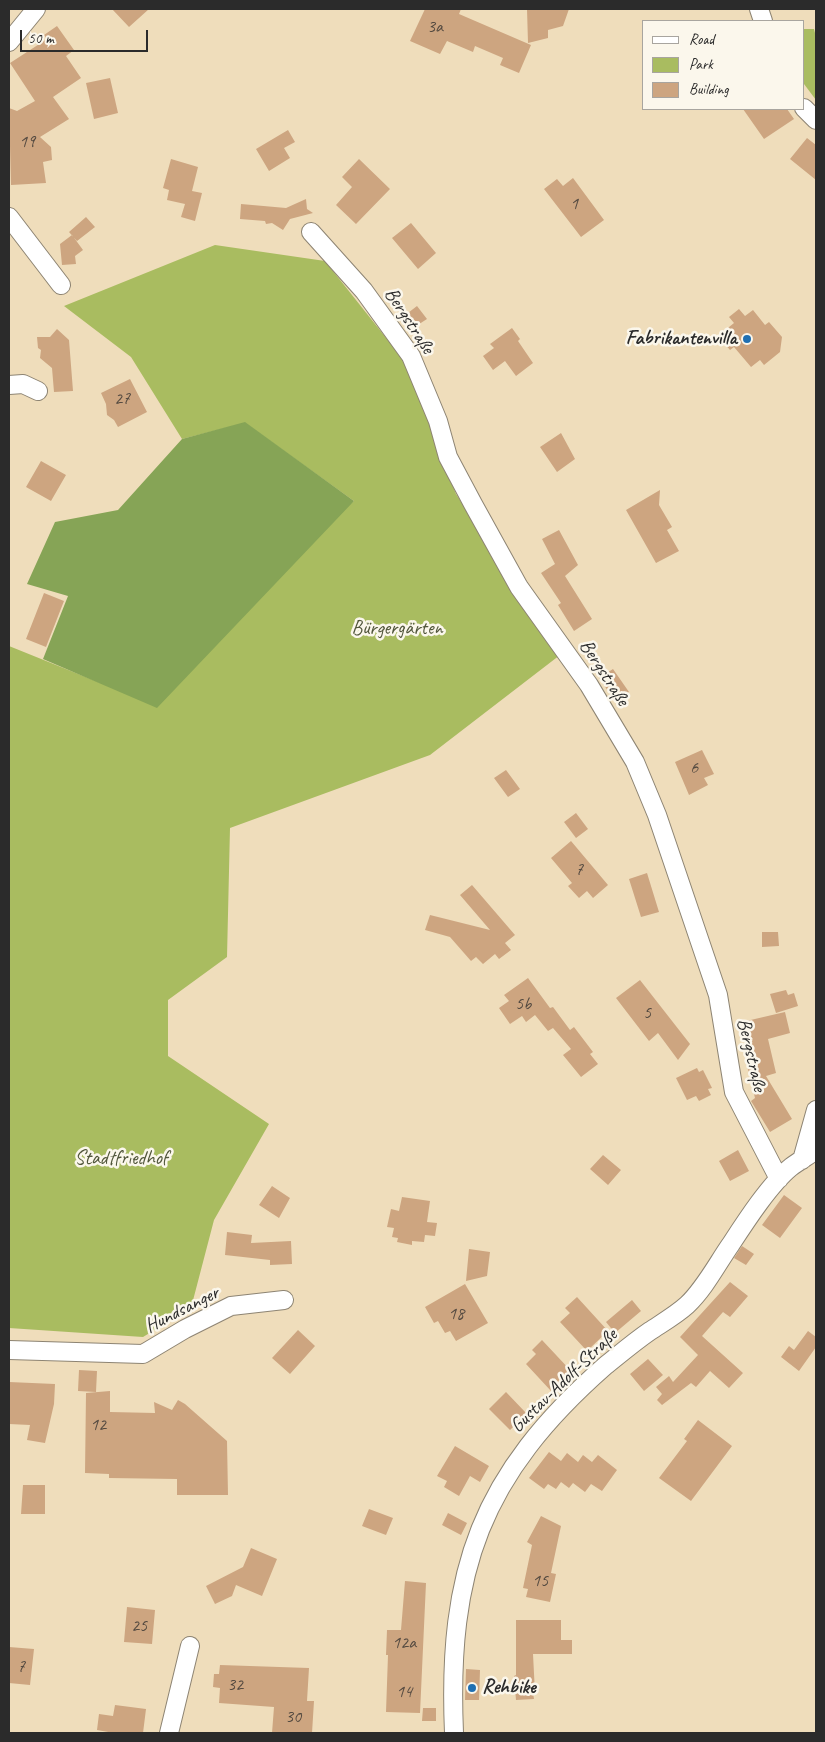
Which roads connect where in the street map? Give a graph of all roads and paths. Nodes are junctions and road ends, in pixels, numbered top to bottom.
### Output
1 (36, 9) edge
2 (9, 42) edge
3 (805, 109) edge
4 (816, 120) edge
5 (9, 217) edge
6 (311, 232) dead end
7 (61, 285) dead end
8 (9, 384) edge
9 (38, 391) dead end
10 (816, 1110) edge
11 (797, 1164) edge
12 (284, 1300) dead end
13 (9, 1350) edge
14 (190, 1646) dead end
15 (169, 1733) edge
16 (454, 1733) edge

1 - 2 street
3 - 4 street
5 - 7 street
6 - 11 street, Bergstraße
8 - 9 street
10 - 11 street
11 - 16 street, Gustav-Adolf-Straße
12 - 13 street, Hundsanger
14 - 15 street

